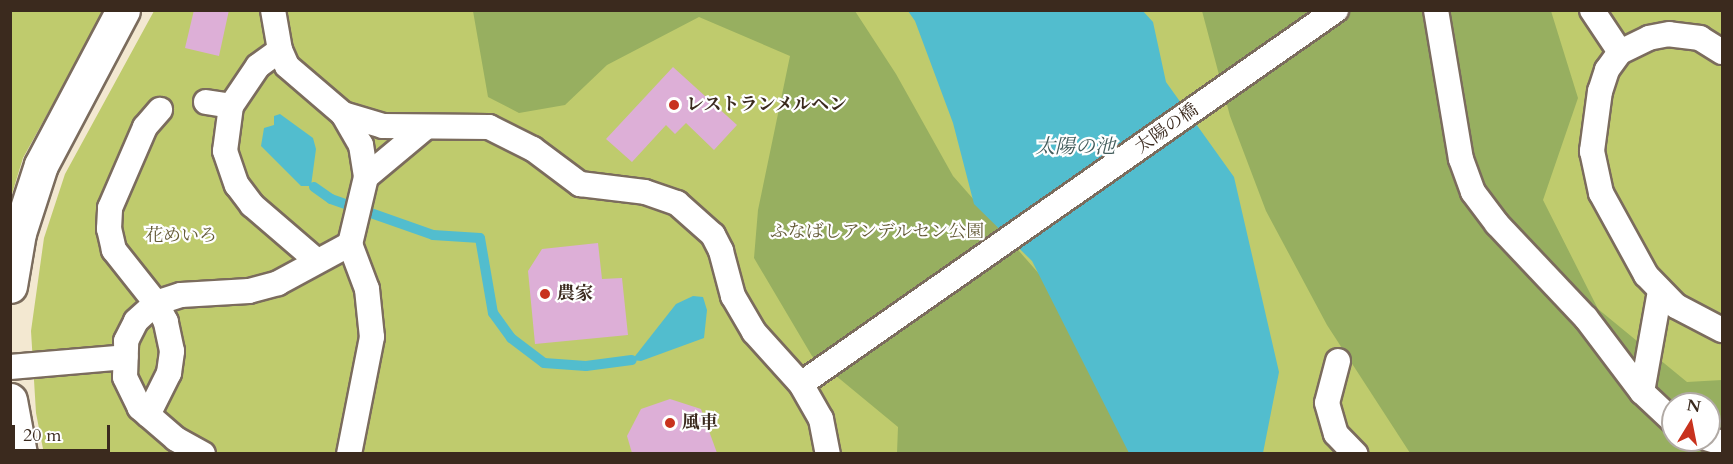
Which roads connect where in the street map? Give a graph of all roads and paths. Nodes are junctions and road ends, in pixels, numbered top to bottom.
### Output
1 (123, 10) edge
2 (273, 10) edge
3 (1336, 10) edge
4 (1436, 10) edge
5 (1592, 10) edge
6 (280, 50) junction
7 (1620, 52) junction
8 (1722, 52) edge
9 (206, 102) dead end
10 (231, 106) junction
11 (160, 110) dead end
12 (344, 114) junction
13 (426, 127) junction
14 (366, 177) junction
15 (350, 244) junction
16 (316, 260) junction
17 (10, 286) edge
18 (1660, 291) junction
19 (156, 303) junction
20 (1722, 330) edge
21 (126, 357) junction
22 (1338, 361) dead end
23 (10, 367) edge
24 (801, 384) junction
25 (1642, 393) junction
26 (10, 400) edge
27 (1661, 410) edge
28 (148, 415) junction
29 (20, 453) edge
30 (203, 453) edge
31 (349, 453) edge
32 (828, 453) edge
33 (1355, 453) edge

1 - 17 street
2 - 6 street
3 - 24 street, 太陽の橋
4 - 25 street
5 - 7 street
6 - 10 street
6 - 12 street
7 - 8 street
7 - 18 street
9 - 10 street
10 - 16 street
11 - 19 street
12 - 13 street
12 - 14 street
13 - 14 street
13 - 24 street
14 - 15 street
15 - 16 street
15 - 31 street
16 - 19 street
18 - 20 street
18 - 25 street
19 - 21 street
19 - 28 street
21 - 23 street
21 - 28 street
22 - 33 street
24 - 32 street
25 - 27 street
26 - 29 street
28 - 30 street

